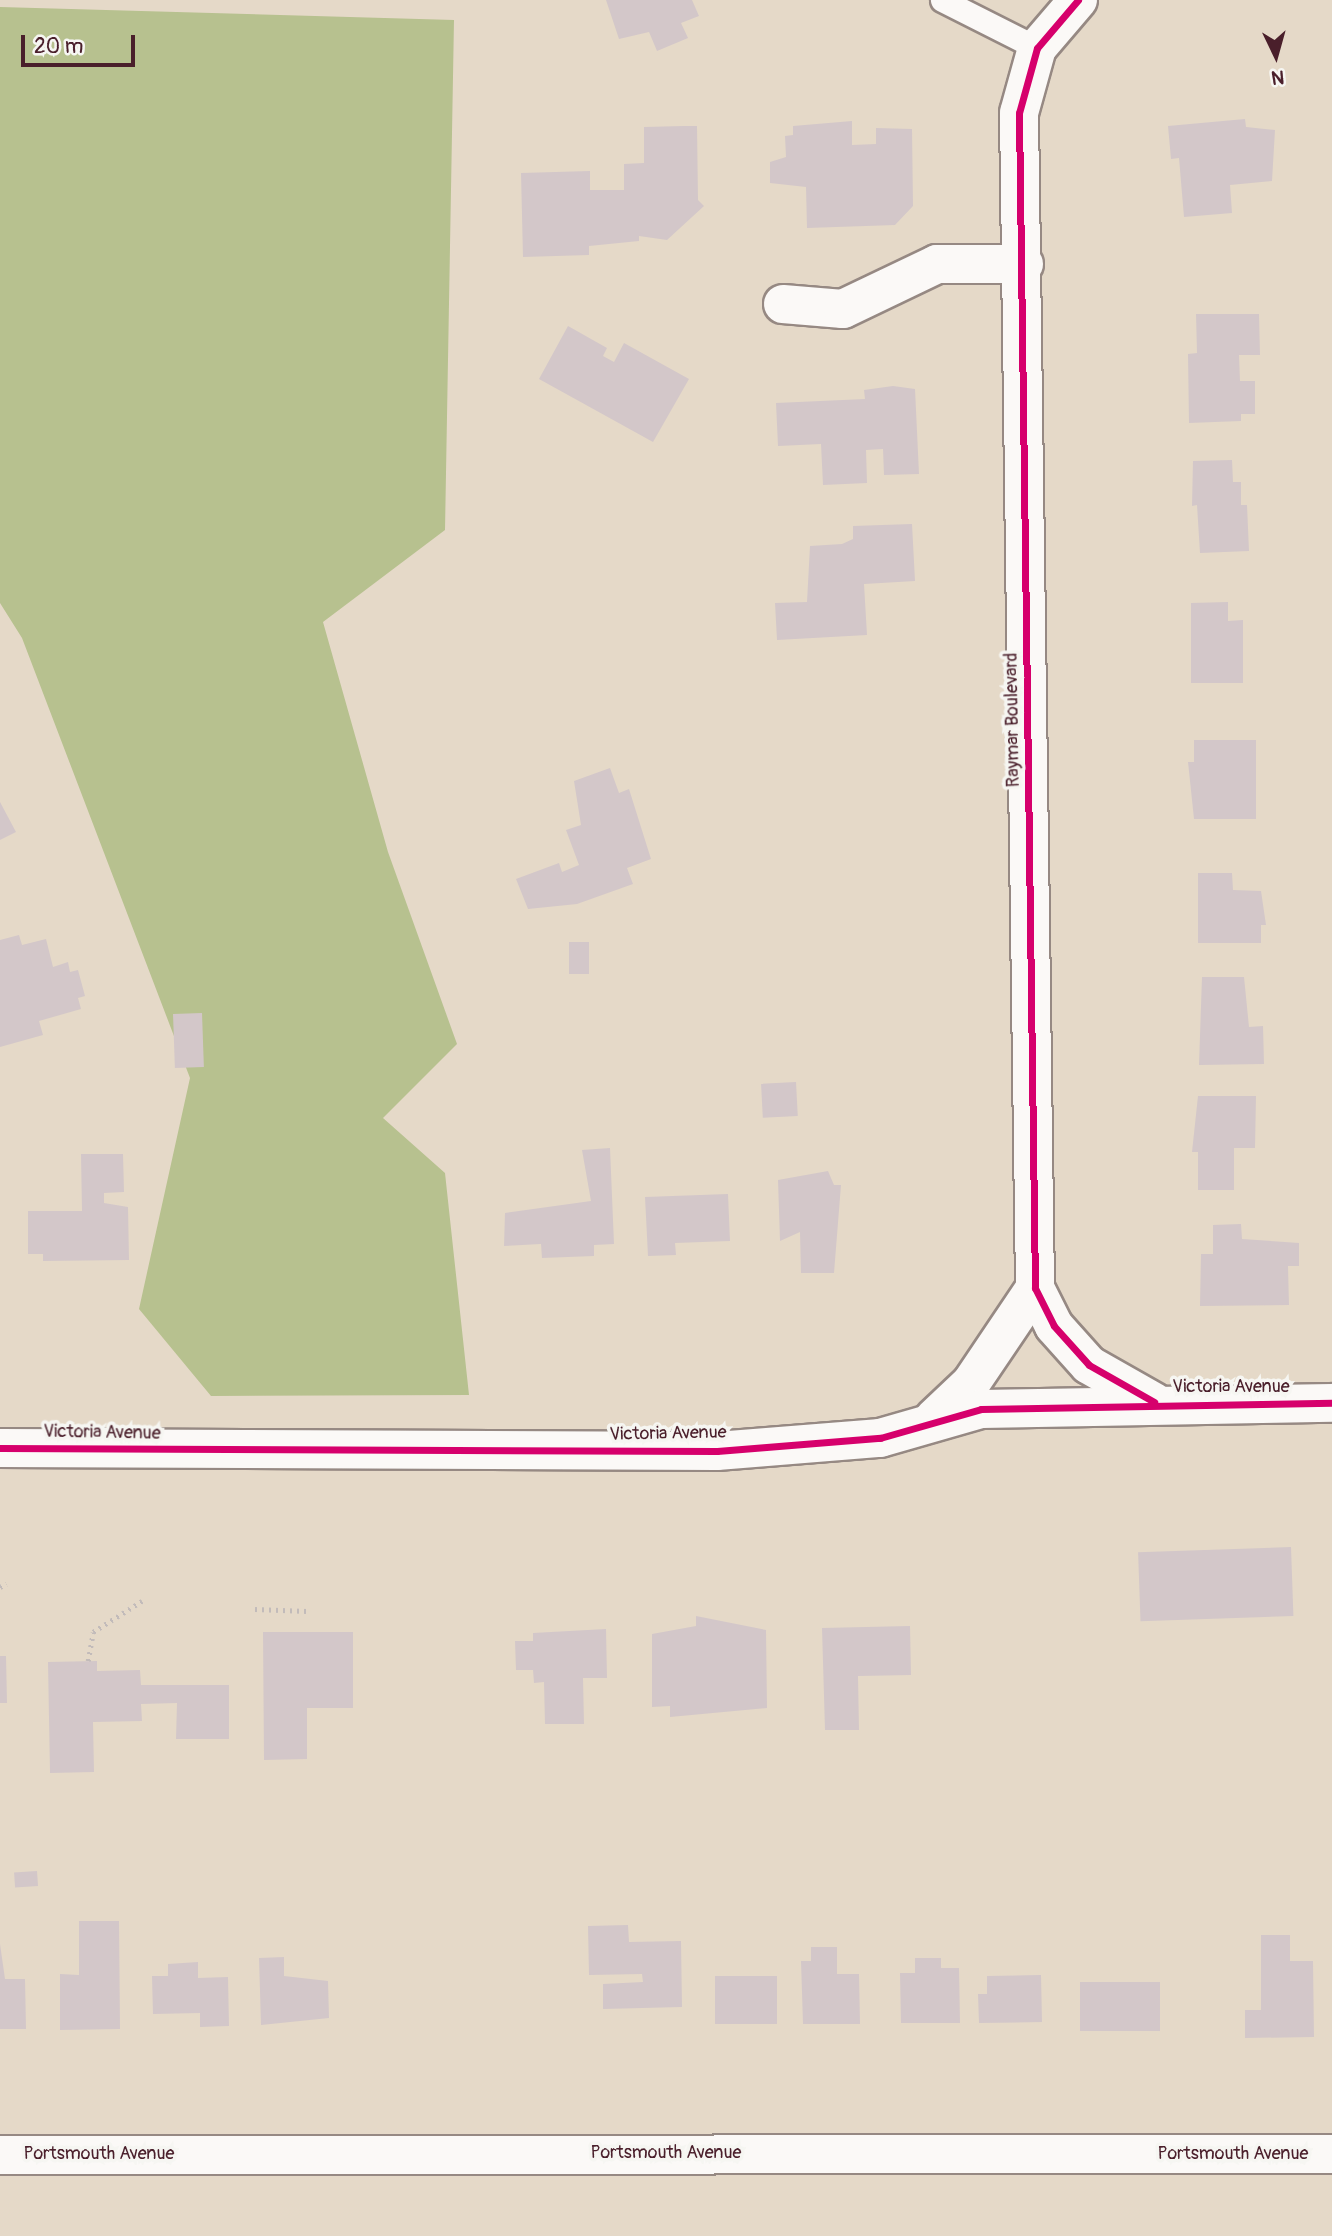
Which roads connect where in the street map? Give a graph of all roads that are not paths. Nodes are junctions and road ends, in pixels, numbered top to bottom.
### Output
1 (942, 0) edge
2 (1078, 0) edge
3 (1037, 48) junction
4 (1024, 264) junction
5 (783, 304) dead end
6 (1035, 1288) junction
7 (1154, 1402) junction
8 (1332, 1403) edge
9 (931, 1420) junction
10 (0, 1448) edge
11 (1332, 2154) edge
12 (0, 2155) edge

1 - 3 lane
2 - 3 street, Raymar Boulevard
3 - 4 street, Raymar Boulevard
4 - 5 street
4 - 6 street, Raymar Boulevard
6 - 7 street, Raymar Boulevard
6 - 9 street
7 - 8 street, Victoria Avenue
7 - 9 street, Victoria Avenue
9 - 10 street, Victoria Avenue
11 - 12 street, Portsmouth Avenue

